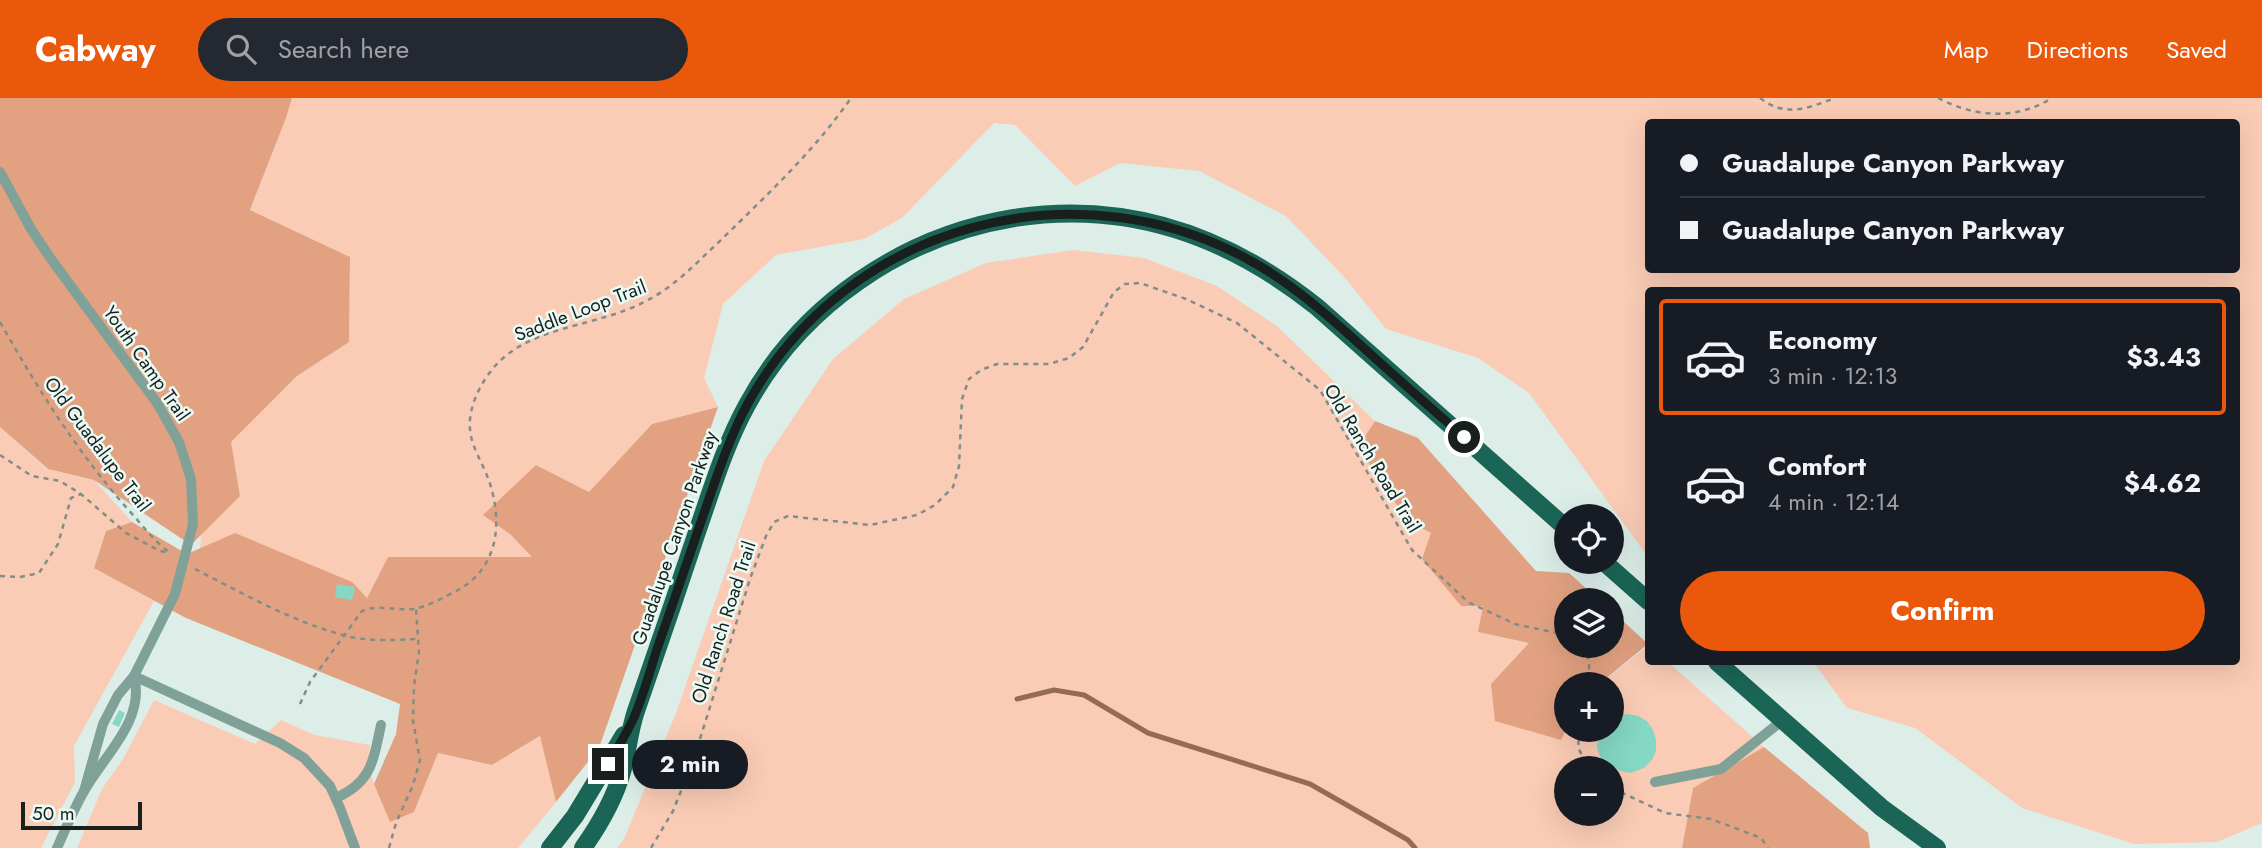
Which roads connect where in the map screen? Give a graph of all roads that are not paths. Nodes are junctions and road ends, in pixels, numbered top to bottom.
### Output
1 (0, 172) edge
2 (1554, 517) edge
3 (1618, 574) edge
4 (1645, 598) edge
5 (1720, 665) edge
6 (134, 676) junction
7 (634, 717) junction
8 (1783, 720) junction
9 (381, 725) dead end
10 (1655, 782) dead end
11 (84, 791) junction
12 (336, 798) junction
13 (57, 848) edge
14 (355, 848) edge
15 (550, 848) edge
16 (583, 848) edge
17 (1937, 848) edge

1 - 6 lane, Youth Camp Trail
2 - 7 main road, Guadalupe Canyon Parkway
3 - 4 main road
5 - 8 main road
6 - 11 lane
6 - 11 lane
6 - 12 lane
7 - 15 main road, Guadalupe Canyon Parkway
7 - 16 main road, Guadalupe Canyon Parkway
8 - 10 lane
8 - 17 main road
9 - 12 lane
11 - 13 lane
12 - 14 lane

